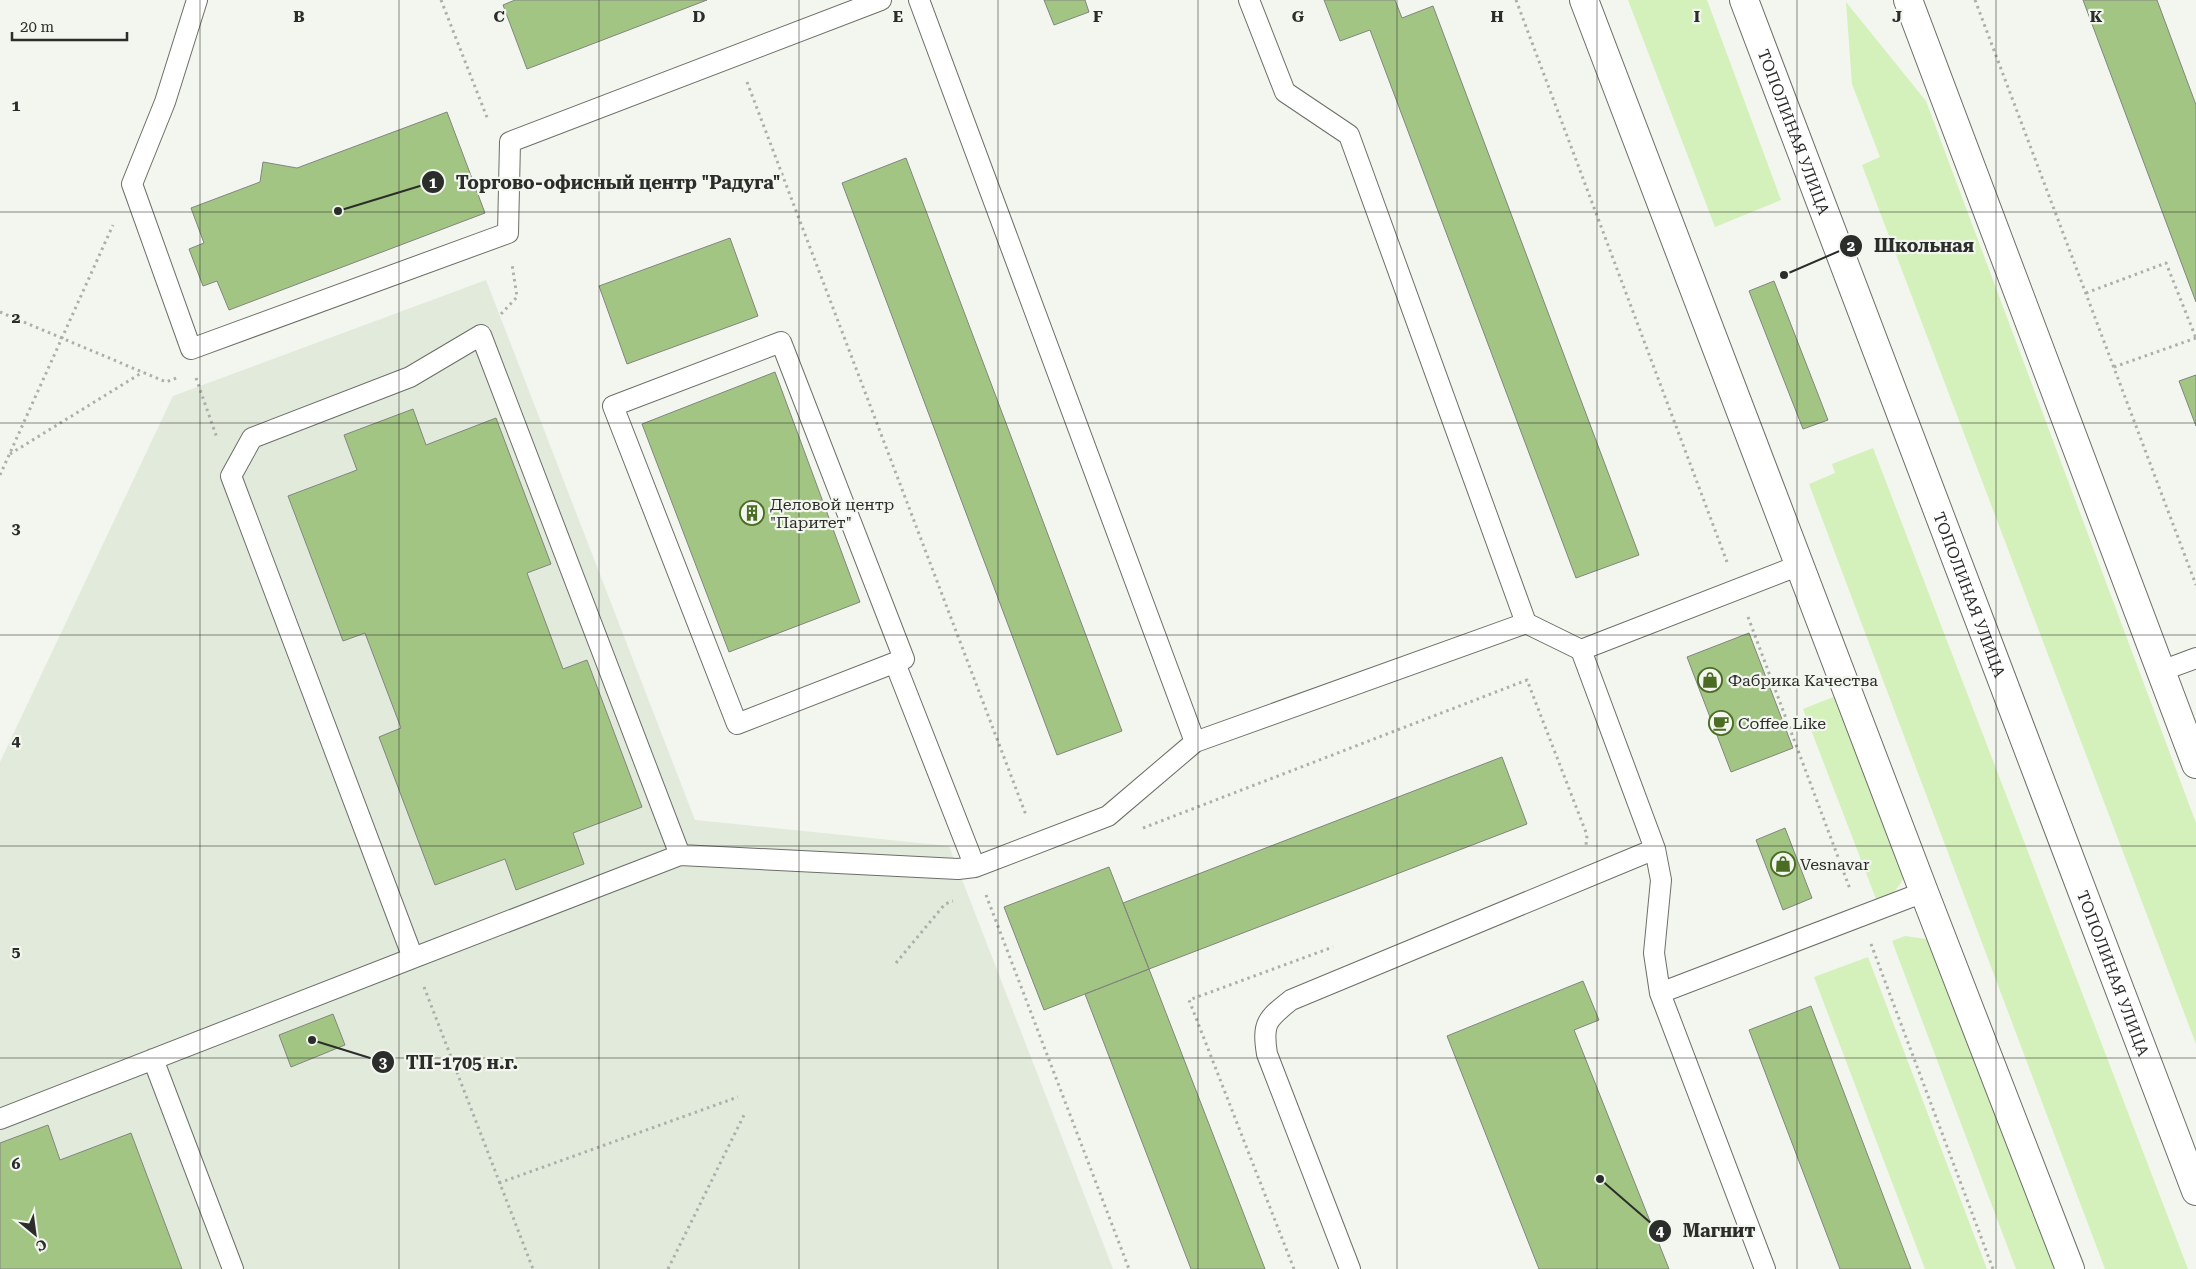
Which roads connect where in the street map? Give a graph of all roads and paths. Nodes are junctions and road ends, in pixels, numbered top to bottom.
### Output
1 (197, 0) edge
2 (881, 0) edge
3 (919, 0) edge
4 (1249, 0) edge
5 (1516, 0) edge
6 (1584, 0) edge
7 (1744, 0) edge
8 (1908, 0) edge
9 (1975, 0) edge
10 (737, 55) junction
11 (132, 184) junction
12 (2086, 293) junction
13 (0, 312) edge
14 (62, 338) junction
15 (2196, 338) edge
16 (2114, 367) junction
17 (143, 372) junction
18 (194, 372) dead end
19 (184, 375) dead end
20 (10, 454) junction
21 (0, 475) edge
22 (231, 476) junction
23 (1800, 565) junction
24 (2196, 585) edge
25 (1737, 589) junction
26 (1526, 623) junction
27 (1581, 650) junction
28 (2196, 658) edge
29 (895, 663) junction
30 (2161, 671) junction
31 (1195, 742) junction
32 (2196, 764) edge
33 (1140, 829) dead end
34 (1037, 844) junction
35 (1656, 849) junction
36 (1582, 850) dead end
37 (680, 855) junction
38 (975, 867) junction
39 (984, 889) junction
40 (1924, 892) junction
41 (1860, 916) junction
42 (413, 958) junction
43 (896, 963) dead end
44 (1660, 993) junction
45 (153, 1059) junction
46 (738, 1097) dead end
47 (745, 1113) dead end
48 (0, 1119) edge
49 (499, 1183) junction
50 (2196, 1191) edge
51 (233, 1269) edge
52 (533, 1269) edge
53 (668, 1269) edge
54 (1129, 1269) edge
55 (1350, 1269) edge
56 (1765, 1269) edge
57 (1993, 1269) edge
58 (2070, 1269) edge

1 - 11 lane
2 - 10 lane
3 - 31 lane
4 - 26 lane
5 - 25 path
6 - 23 street
7 - 50 street, ТОПОЛИНАЯ УЛИЦА
8 - 30 street
9 - 12 path
10 - 11 lane
10 - 34 path
11 - 14 path
12 - 15 path
12 - 16 path
13 - 14 path
14 - 17 path
14 - 20 path
15 - 16 path
16 - 24 path
17 - 19 path
17 - 20 path
18 - 22 path
20 - 21 path
22 - 37 lane
22 - 42 lane
23 - 25 lane
23 - 40 street
25 - 27 lane
25 - 41 path
26 - 27 lane
26 - 31 lane
27 - 35 lane
28 - 30 lane
29 - 29 lane
29 - 38 lane
30 - 32 street
31 - 34 lane
33 - 36 path
34 - 38 lane
35 - 44 lane
35 - 55 lane
37 - 38 lane
37 - 42 lane
38 - 39 path
39 - 43 path
39 - 54 path
40 - 41 lane
40 - 58 street
41 - 44 lane
41 - 57 path
42 - 45 lane
42 - 49 path
44 - 56 lane
45 - 48 lane
45 - 51 lane
46 - 49 path
47 - 53 path
49 - 52 path

